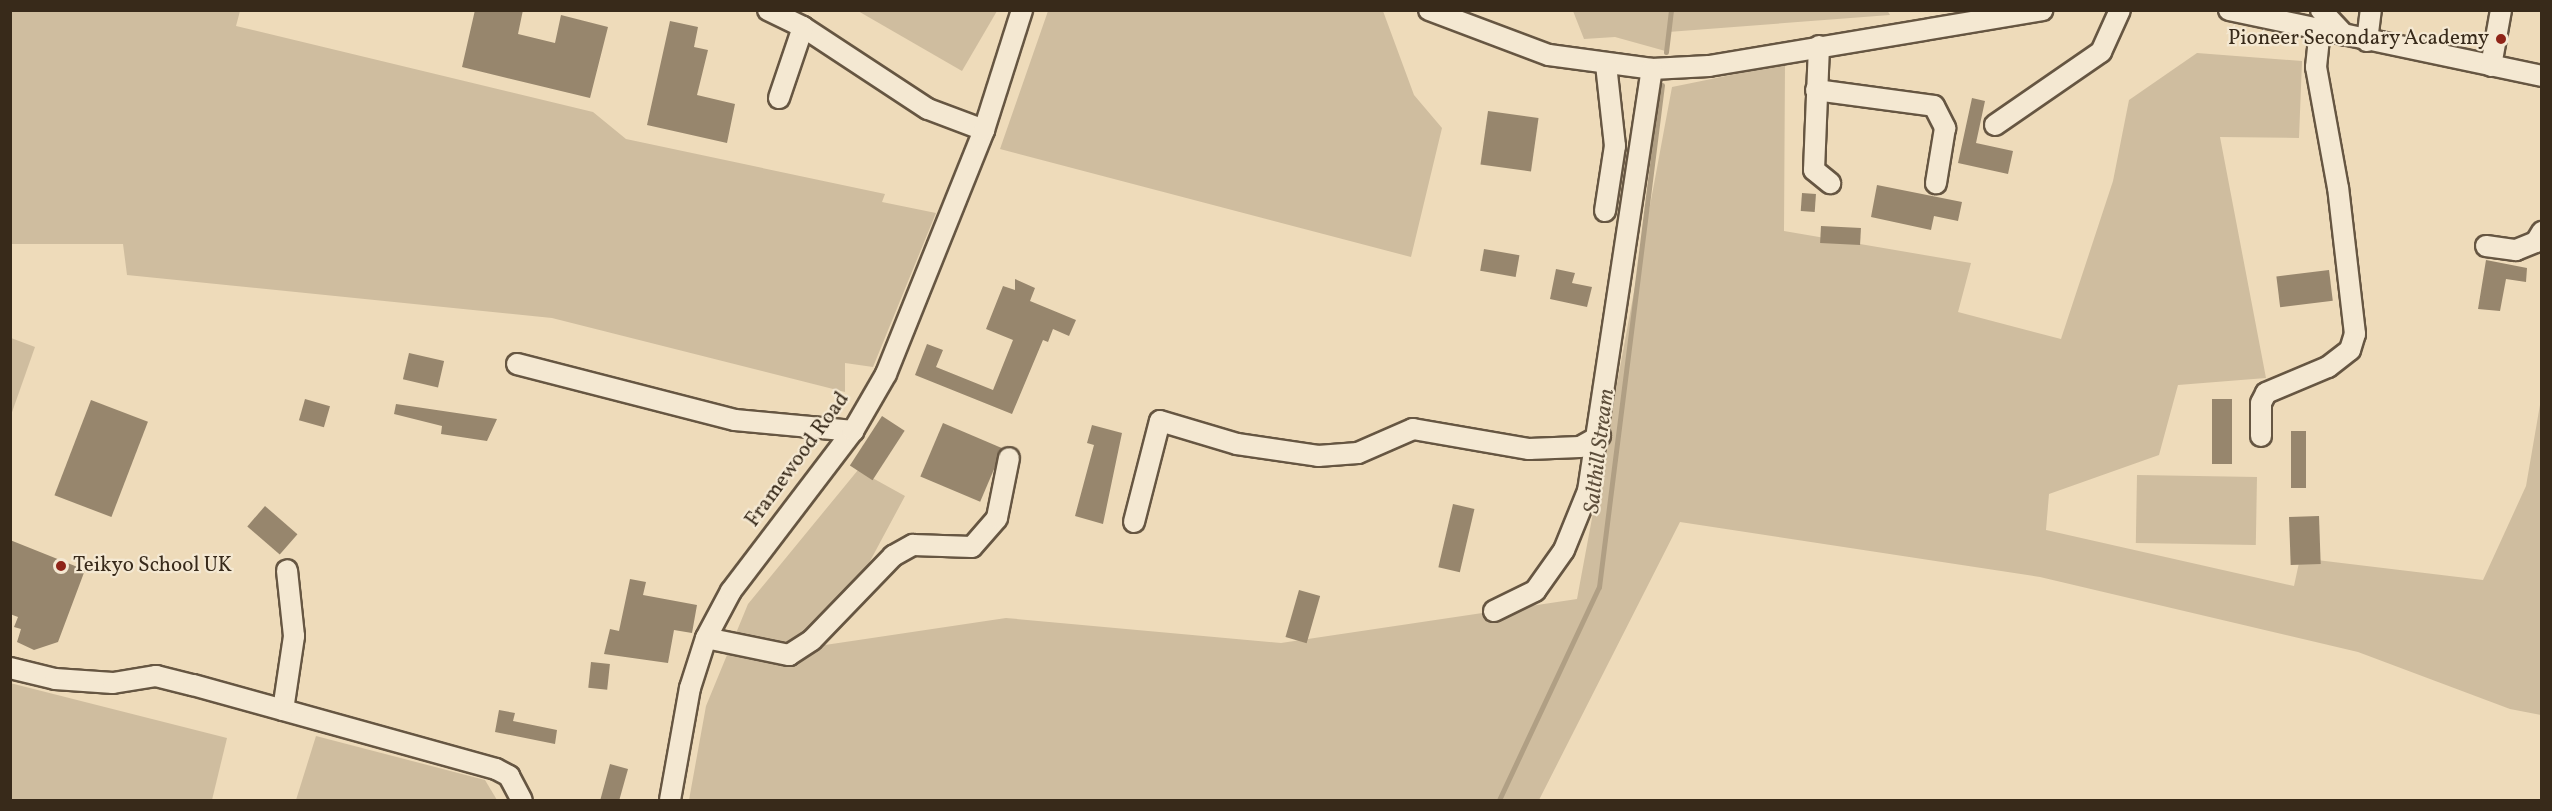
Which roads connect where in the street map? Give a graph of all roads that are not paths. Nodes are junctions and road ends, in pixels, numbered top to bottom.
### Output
1 (768, 10) edge
2 (1022, 10) edge
3 (1429, 10) edge
4 (2042, 10) edge
5 (2120, 10) edge
6 (2229, 10) edge
7 (2371, 10) edge
8 (2501, 10) edge
9 (2320, 20) edge
10 (803, 27) junction
11 (2367, 41) junction
12 (1819, 46) junction
13 (1606, 65) junction
14 (2491, 66) junction
15 (1653, 69) junction
16 (2541, 76) edge
17 (1816, 90) junction
18 (779, 98) dead end
19 (1995, 125) dead end
20 (984, 130) junction
21 (1830, 183) dead end
22 (1936, 183) dead end
23 (1605, 211) dead end
24 (2541, 232) edge
25 (2486, 246) dead end
26 (517, 364) dead end
27 (852, 431) junction
28 (1600, 436) junction
29 (2261, 436) dead end
30 (1009, 458) dead end
31 (1134, 522) dead end
32 (287, 570) dead end
33 (1494, 611) dead end
34 (706, 638) junction
35 (10, 668) edge
36 (283, 710) junction
37 (522, 801) edge
38 (670, 801) edge

1 - 10 street
2 - 20 street, Framewood Road
3 - 13 street
4 - 12 street
5 - 19 street
6 - 9 street
7 - 11 street
8 - 14 street
9 - 11 street
9 - 29 street
10 - 18 street
10 - 20 street
11 - 14 street
12 - 15 street
12 - 17 street
13 - 15 street
13 - 23 street
14 - 16 street
15 - 28 street
17 - 21 street
17 - 22 street
20 - 27 street, Framewood Road
24 - 25 street
26 - 27 street
27 - 34 street, Framewood Road
28 - 31 street
28 - 33 street
30 - 34 street
32 - 36 street
34 - 38 street, Framewood Road
35 - 36 street
36 - 37 street

